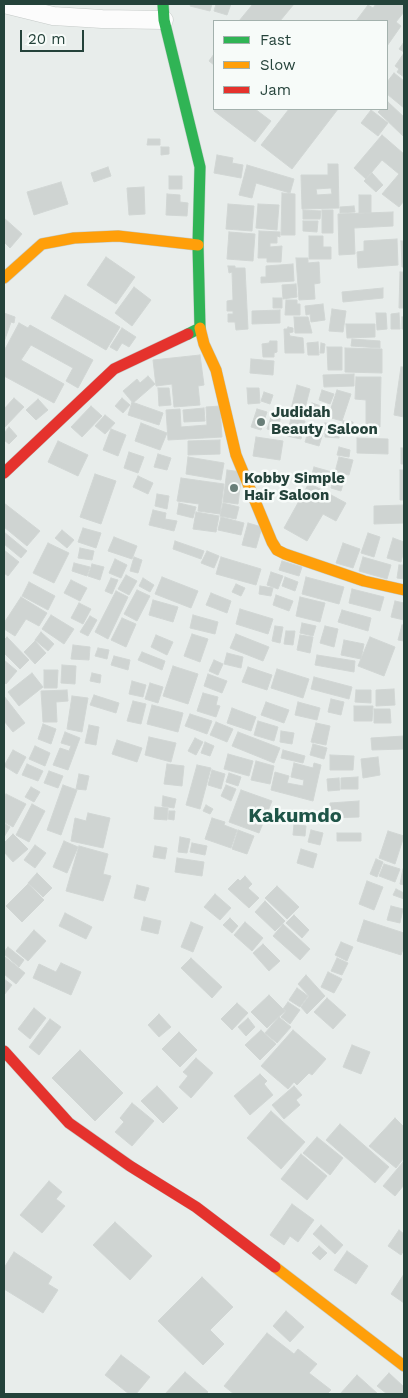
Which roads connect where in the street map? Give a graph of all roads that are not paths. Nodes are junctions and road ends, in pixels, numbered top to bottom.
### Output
1 (4, 4) edge
2 (164, 12) edge
3 (198, 245) junction
4 (4, 278) edge
5 (200, 328) junction
6 (4, 473) edge
7 (404, 590) edge
8 (4, 1051) edge
9 (404, 1366) edge

1 - 2 street
2 - 3 street
3 - 4 street
3 - 5 street
5 - 6 street
5 - 7 street
8 - 9 street

